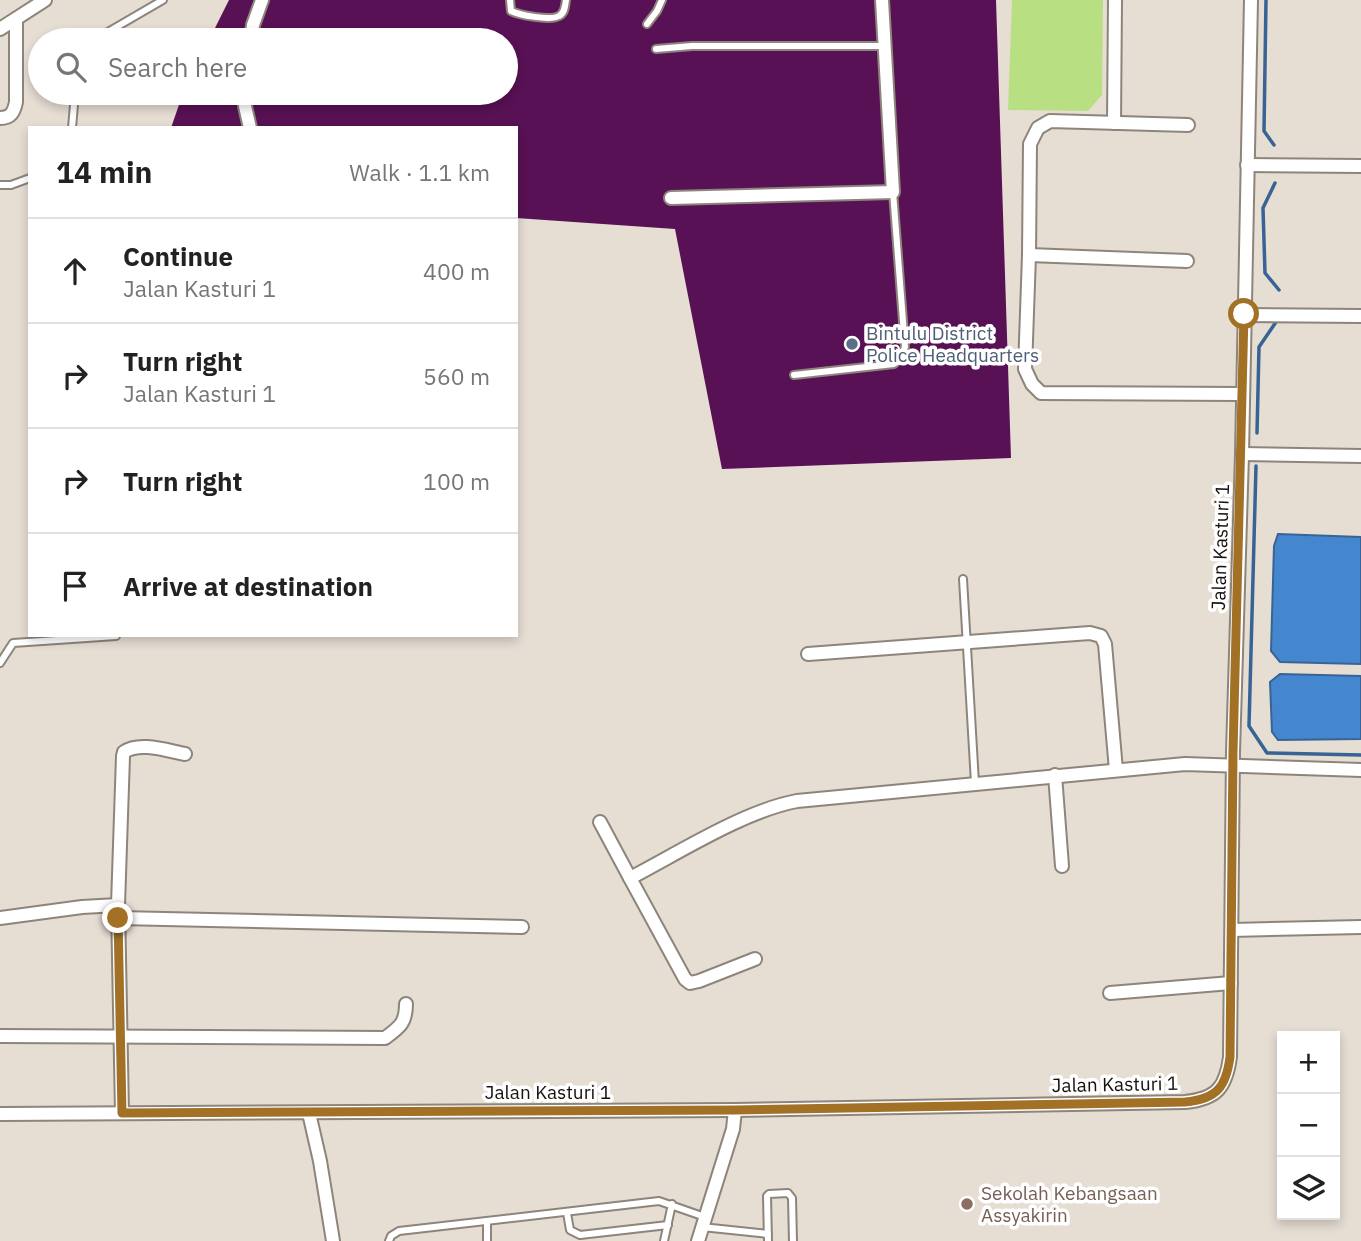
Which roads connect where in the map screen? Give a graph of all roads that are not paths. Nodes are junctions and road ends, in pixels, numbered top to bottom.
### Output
1 (45, 0) edge
2 (163, 0) edge
3 (262, 0) edge
4 (510, 0) edge
5 (566, 0) edge
6 (662, 0) edge
7 (882, 0) edge
8 (1115, 0) edge
9 (1251, 0) edge
10 (16, 19) junction
11 (647, 24) dead end
12 (115, 28) edge
13 (253, 28) edge
14 (0, 29) edge
15 (883, 46) junction
16 (656, 49) dead end
17 (74, 105) edge
18 (245, 105) edge
19 (0, 118) edge
20 (1114, 123) junction
21 (1188, 125) dead end
22 (72, 126) edge
23 (250, 126) edge
24 (1247, 165) junction
25 (1361, 166) edge
26 (28, 179) edge
27 (0, 185) edge
28 (893, 192) junction
29 (671, 198) dead end
30 (1029, 255) junction
31 (1187, 261) dead end
32 (1244, 314) junction
33 (1361, 316) edge
34 (794, 375) dead end
35 (1242, 394) junction
36 (1242, 454) junction
37 (1361, 456) edge
38 (963, 579) dead end
39 (101, 637) edge
40 (966, 642) junction
41 (808, 654) dead end
42 (0, 663) edge
43 (185, 754) dead end
44 (1233, 766) junction
45 (1116, 770) junction
46 (1361, 770) edge
47 (1055, 775) junction
48 (975, 783) junction
49 (600, 822) dead end
50 (1062, 866) dead end
51 (631, 877) junction
52 (118, 911) junction
53 (0, 918) edge
54 (1361, 927) edge
55 (522, 928) dead end
56 (1232, 930) junction
57 (755, 959) dead end
58 (1231, 983) junction
59 (1110, 993) dead end
60 (406, 1004) dead end
61 (0, 1036) edge
62 (121, 1037) junction
63 (735, 1110) junction
64 (122, 1113) junction
65 (309, 1113) junction
66 (0, 1114) edge
67 (672, 1204) junction
68 (568, 1213) junction
69 (487, 1222) junction
70 (704, 1222) junction
71 (668, 1225) junction
72 (768, 1237) edge
73 (333, 1241) edge
74 (388, 1241) edge
75 (487, 1241) edge
76 (664, 1241) edge
77 (698, 1241) edge
78 (793, 1241) edge

1 - 10 street
2 - 12 lane
3 - 13 street
4 - 5 lane
6 - 11 lane
7 - 15 street
8 - 20 street
9 - 24 street, Jalan Kasturi 1
10 - 14 street
10 - 19 street
15 - 16 lane
15 - 28 street
17 - 22 lane
18 - 23 street
20 - 21 street
20 - 30 street
24 - 25 street
24 - 32 street, Jalan Kasturi 1
26 - 27 lane
28 - 29 street
28 - 34 lane
30 - 31 street
30 - 35 street
32 - 33 street
32 - 35 street, Jalan Kasturi 1
35 - 36 street, Jalan Kasturi 1
36 - 37 street
36 - 44 street, Jalan Kasturi 1
38 - 40 lane
39 - 42 lane
40 - 41 street
40 - 45 street
40 - 48 lane
43 - 52 street
44 - 45 street
44 - 46 street
44 - 56 street, Jalan Kasturi 1
45 - 47 street
47 - 48 street
47 - 50 street
48 - 51 street
49 - 51 street
51 - 57 street
52 - 53 street
52 - 55 street
52 - 62 street
54 - 56 street
56 - 58 street, Jalan Kasturi 1
58 - 59 street
58 - 63 street, Jalan Kasturi 1
60 - 62 street
61 - 62 street
62 - 64 street
63 - 65 street, Jalan Kasturi 1
63 - 70 street
64 - 65 street, Jalan Kasturi 1
64 - 66 street, Jalan Kasturi 1
65 - 73 street
67 - 68 lane
67 - 70 lane
67 - 71 lane
68 - 69 lane
68 - 71 lane
69 - 74 lane
69 - 75 lane
70 - 72 lane
70 - 77 street
71 - 76 lane
72 - 78 lane

